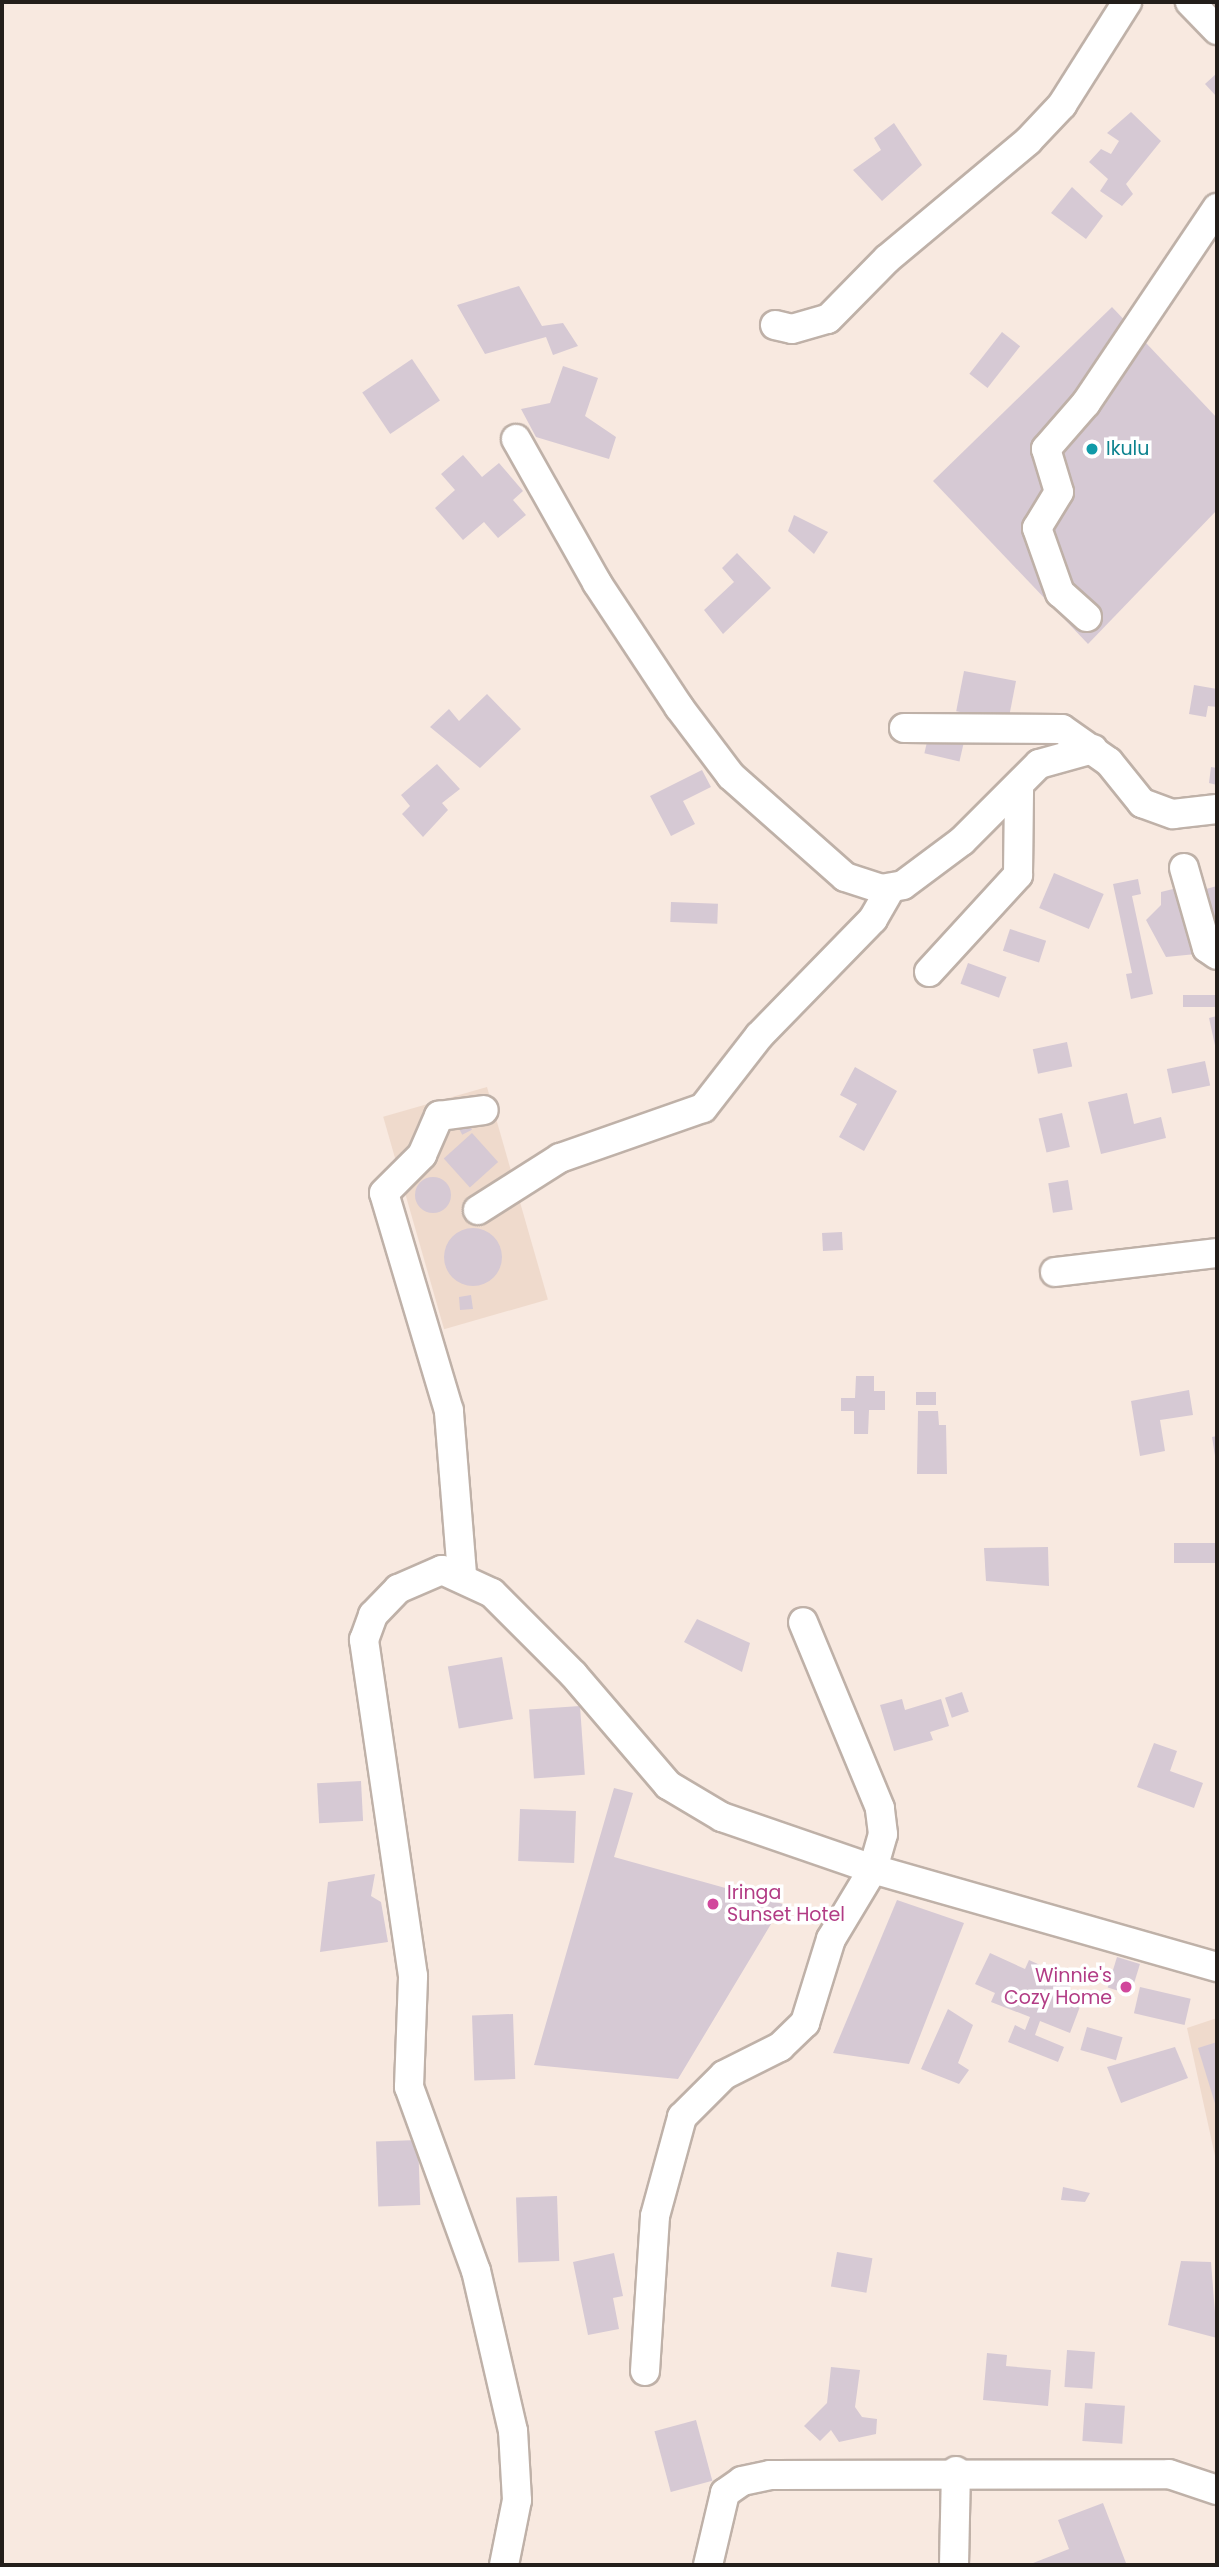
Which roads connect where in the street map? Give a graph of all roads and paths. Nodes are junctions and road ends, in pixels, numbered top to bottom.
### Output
1 (1126, 2) edge
2 (1190, 2) edge
3 (1217, 30) edge
4 (1217, 208) edge
5 (775, 325) dead end
6 (516, 439) dead end
7 (1087, 618) dead end
8 (904, 729) dead end
9 (1093, 749) junction
10 (1019, 789) junction
11 (1217, 809) edge
12 (1184, 868) dead end
13 (890, 889) junction
14 (1217, 955) edge
15 (929, 972) dead end
16 (484, 1110) dead end
17 (478, 1210) dead end
18 (1217, 1253) edge
19 (1055, 1272) dead end
20 (462, 1574) junction
21 (803, 1622) dead end
22 (873, 1869) junction
23 (1217, 1968) edge
24 (645, 2371) dead end
25 (956, 2471) junction
26 (1217, 2490) edge
27 (504, 2565) edge
28 (708, 2565) edge
29 (954, 2565) edge

1 - 5 street
2 - 3 street
4 - 7 street
6 - 13 street
8 - 9 street
9 - 10 street
9 - 11 street
10 - 13 street
10 - 15 street
12 - 14 street
13 - 17 street
16 - 20 street
18 - 19 street
20 - 22 street
20 - 27 street
21 - 22 street
22 - 23 street
22 - 24 street
25 - 26 street
25 - 28 street
25 - 29 street

